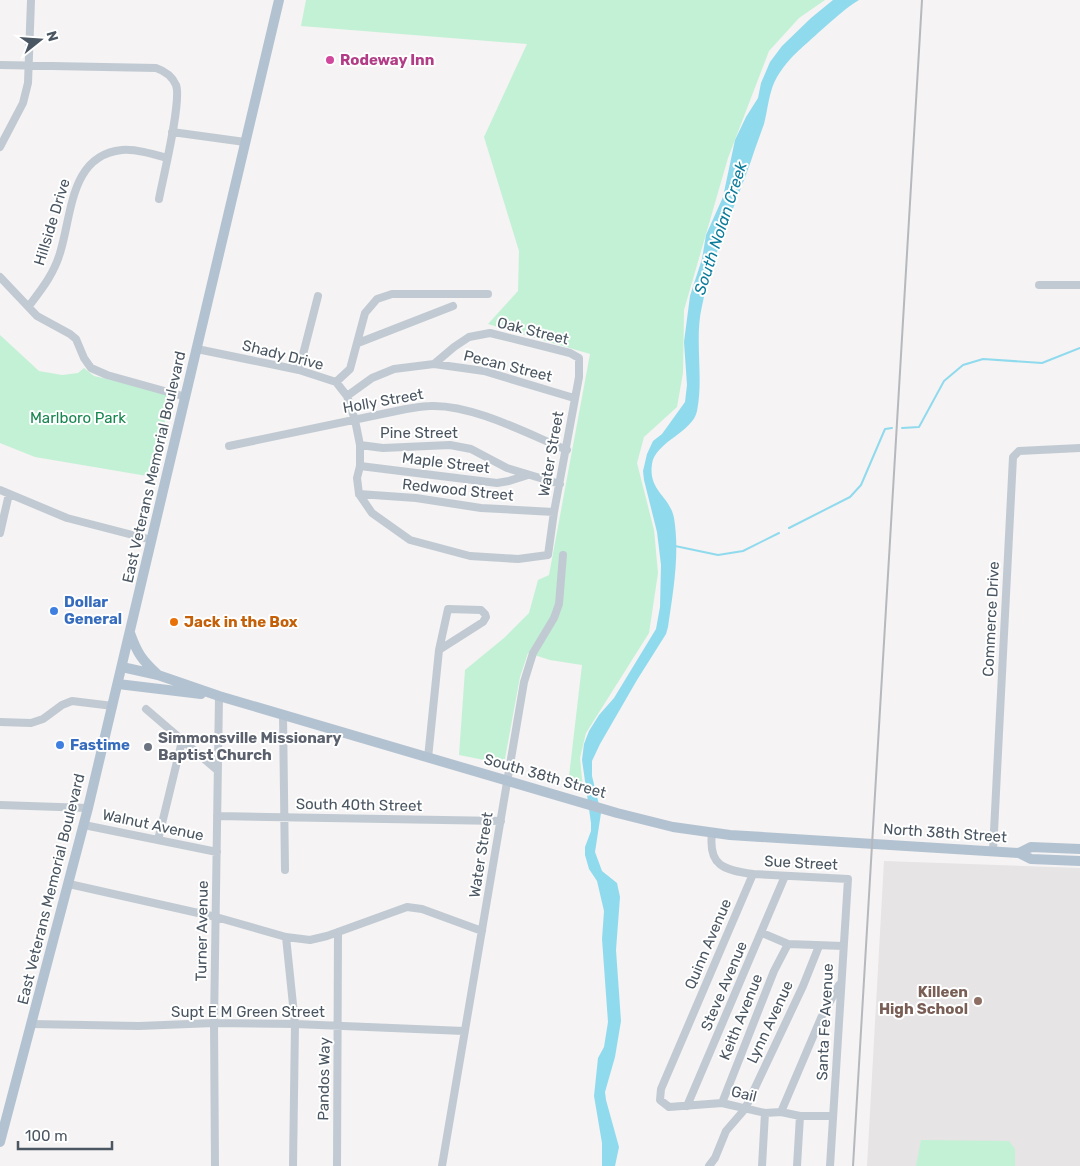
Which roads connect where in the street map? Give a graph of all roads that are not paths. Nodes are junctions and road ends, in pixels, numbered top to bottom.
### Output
1 (31, 0) edge
2 (279, 0) edge
3 (0, 65) edge
4 (30, 65) junction
5 (172, 132) junction
6 (245, 142) junction
7 (0, 146) edge
8 (167, 158) junction
9 (159, 199) dead end
10 (0, 278) edge
11 (1038, 285) dead end
12 (1080, 285) edge
13 (438, 294) junction
14 (488, 294) dead end
15 (318, 296) dead end
16 (29, 306) junction
17 (453, 306) dead end
18 (432, 314) junction
19 (358, 343) junction
20 (196, 349) junction
21 (579, 358) joint
22 (434, 364) junction
23 (299, 370) junction
24 (336, 382) junction
25 (347, 396) junction
26 (186, 397) junction
27 (574, 398) junction
28 (356, 420) junction
29 (360, 445) junction
30 (229, 446) dead end
31 (1080, 448) edge
32 (567, 450) junction
33 (360, 466) junction
34 (528, 475) junction
35 (560, 484) junction
36 (0, 490) edge
37 (9, 494) junction
38 (359, 494) junction
39 (554, 512) junction
40 (0, 533) edge
41 (152, 540) junction
42 (563, 555) dead end
43 (130, 632) junction
44 (440, 650) junction
45 (122, 667) junction
46 (158, 675) junction
47 (118, 684) junction
48 (219, 696) junction
49 (113, 706) junction
50 (146, 710) dead end
51 (283, 715) junction
52 (0, 722) edge
53 (182, 740) junction
54 (428, 758) junction
55 (217, 770) junction
56 (507, 781) junction
57 (0, 805) edge
58 (88, 808) junction
59 (217, 816) junction
60 (285, 817) junction
61 (501, 821) junction
62 (84, 825) junction
63 (712, 833) junction
64 (158, 840) junction
65 (870, 844) joint
66 (1080, 849) edge
67 (993, 851) junction
68 (217, 852) junction
69 (1020, 853) junction
70 (1080, 861) edge
71 (286, 870) dead end
72 (753, 874) junction
73 (785, 876) junction
74 (848, 879) joint
75 (69, 884) junction
76 (216, 917) junction
77 (482, 931) junction
78 (338, 932) junction
79 (762, 933) junction
80 (286, 937) junction
81 (788, 944) junction
82 (819, 946) junction
83 (843, 946) junction
84 (841, 981) junction
85 (32, 1024) junction
86 (214, 1024) junction
87 (295, 1024) junction
88 (338, 1026) junction
89 (464, 1031) junction
90 (661, 1089) joint
91 (722, 1102) junction
92 (687, 1106) junction
93 (745, 1109) junction
94 (780, 1112) junction
95 (765, 1113) junction
96 (800, 1116) junction
97 (833, 1116) junction
98 (0, 1142) edge
99 (715, 1162) edge
100 (215, 1166) edge
101 (293, 1166) edge
102 (337, 1166) edge
103 (442, 1166) edge
104 (709, 1166) edge
105 (762, 1166) edge
106 (797, 1166) edge
107 (830, 1166) edge

1 - 4 street
2 - 6 main road, East Veterans Memorial Boulevard
3 - 4 street
4 - 5 street
4 - 7 street
5 - 6 street
5 - 8 street
6 - 20 main road, East Veterans Memorial Boulevard
8 - 9 street
8 - 16 street, Hillside Drive
10 - 16 street
11 - 12 street
13 - 14 street
13 - 18 street
13 - 19 street
15 - 23 street
16 - 26 street
17 - 18 street
18 - 19 street
19 - 24 street
20 - 23 street, Shady Drive
20 - 26 main road, East Veterans Memorial Boulevard
21 - 22 street, Oak Street
21 - 27 street, Water Street
22 - 25 street
22 - 27 street, Pecan Street
23 - 24 street, Shady Drive
24 - 25 street, Shady Drive
25 - 28 street, Shady Drive
26 - 41 main road, East Veterans Memorial Boulevard
27 - 32 street, Water Street
28 - 29 street, Shady Drive
28 - 30 street, Holly Street
28 - 32 street, Holly Street
29 - 33 street, Shady Drive
29 - 34 street, Pine Street
31 - 67 street, Commerce Drive
32 - 35 street, Water Street
33 - 34 street, Maple Street
33 - 38 street, Shady Drive
34 - 35 street, Pine Street
35 - 39 street, Water Street
36 - 37 street
37 - 40 street
37 - 41 street
38 - 39 street, Redwood Street
38 - 39 street, Water Street
41 - 43 main road, East Veterans Memorial Boulevard
42 - 56 street, Water Street
43 - 45 main road, East Veterans Memorial Boulevard
43 - 46 main road
44 - 44 street
44 - 54 street
45 - 46 main road, South 38th Street
45 - 47 main road, East Veterans Memorial Boulevard
46 - 48 main road, South 38th Street
47 - 48 main road, South 38th Street
47 - 49 main road, East Veterans Memorial Boulevard
48 - 51 main road, South 38th Street
48 - 55 street, Turner Avenue
49 - 52 street
49 - 58 main road, East Veterans Memorial Boulevard
50 - 53 street
51 - 54 main road, South 38th Street
51 - 60 street
53 - 55 street
53 - 64 street
54 - 56 main road, South 38th Street
55 - 59 street, Turner Avenue
56 - 61 street, Water Street
56 - 63 main road, South 38th Street
57 - 58 street
58 - 62 main road, East Veterans Memorial Boulevard
59 - 60 street, South 40th Street
59 - 68 street, Turner Avenue
60 - 61 street, South 40th Street
60 - 71 street
61 - 77 street, Water Street
62 - 64 street, Walnut Avenue
62 - 75 main road, East Veterans Memorial Boulevard
63 - 65 main road, South 38th Street
63 - 72 street
64 - 68 street, Walnut Avenue
65 - 67 main road, North 38th Street
66 - 69 main road, North 38th Street
67 - 69 main road, North 38th Street
68 - 76 street, Turner Avenue
69 - 70 main road, North 38th Street
72 - 73 street, Sue Street
72 - 90 street, Quinn Avenue
73 - 74 street, Sue Street
73 - 79 street, Steve Avenue
74 - 83 street, Santa Fe Avenue
75 - 76 street
75 - 85 main road, East Veterans Memorial Boulevard
76 - 80 street
76 - 86 street, Turner Avenue
77 - 78 street
77 - 89 street, Water Street
78 - 80 street
78 - 88 street, Pandos Way
79 - 81 street
79 - 92 street, Steve Avenue
80 - 87 street
81 - 82 street
81 - 91 street, Keith Avenue
82 - 83 street
82 - 93 street, Lynn Avenue
83 - 84 street, Santa Fe Avenue
84 - 94 street
84 - 97 street, Santa Fe Avenue
85 - 86 street, Supt E M Green Street
85 - 98 main road, East Veterans Memorial Boulevard
86 - 87 street, Supt E M Green Street
86 - 100 street, Turner Avenue
87 - 88 street, Supt E M Green Street
87 - 101 street
88 - 89 street, Supt E M Green Street
88 - 102 street, Pandos Way
89 - 103 street, Water Street
90 - 92 street, Gail
91 - 92 street, Gail
91 - 93 street, Gail
93 - 95 street, Gail
93 - 99 street
94 - 95 street, Gail
94 - 96 street, Gail
95 - 105 street
96 - 97 street, Gail
96 - 106 street
97 - 107 street, Santa Fe Avenue
99 - 104 street

